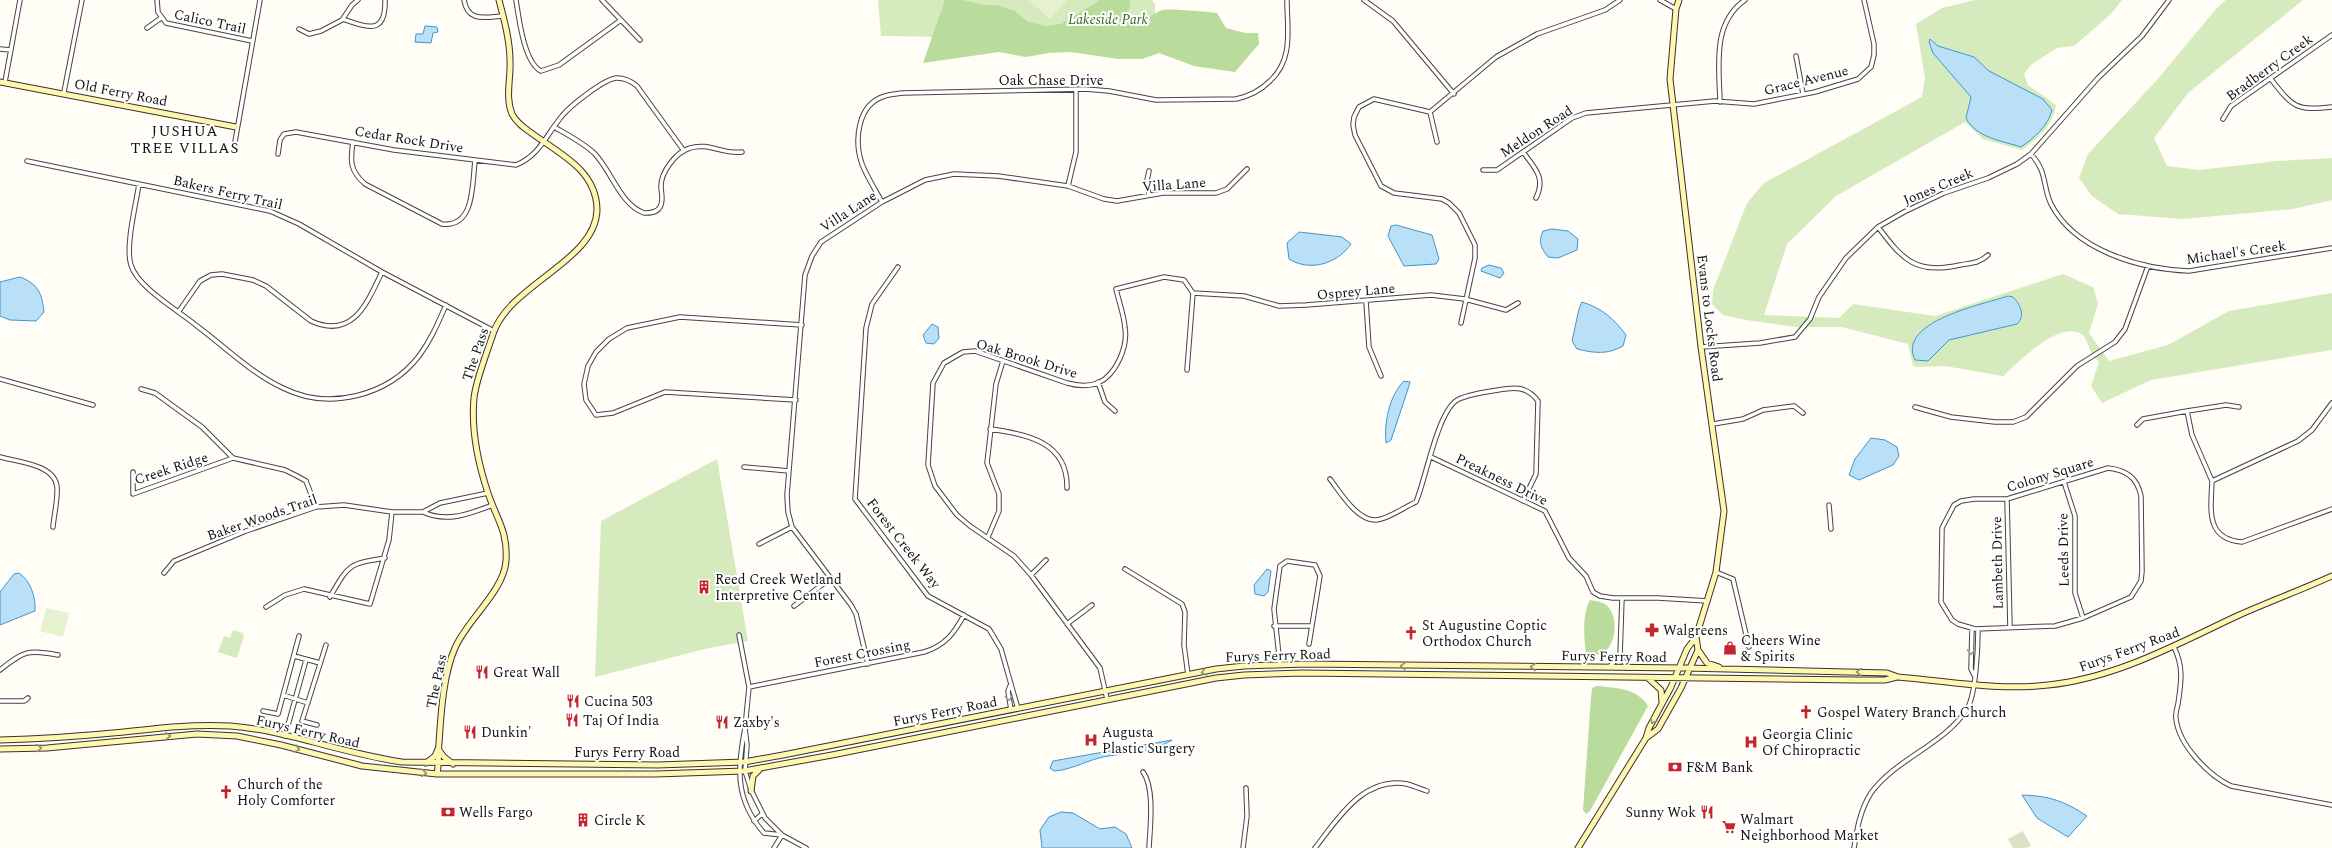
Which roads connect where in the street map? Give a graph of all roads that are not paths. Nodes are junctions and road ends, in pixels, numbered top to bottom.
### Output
1 (20, 0) edge
2 (82, 0) edge
3 (157, 0) edge
4 (260, 0) edge
5 (358, 0) edge
6 (385, 0) edge
7 (464, 0) edge
8 (499, 0) edge
9 (516, 0) edge
10 (602, 0) edge
11 (1287, 0) edge
12 (1364, 0) edge
13 (1620, 0) edge
14 (1660, 0) edge
15 (1679, 0) edge
16 (1745, 0) edge
17 (1864, 0) edge
18 (2169, 0) edge
19 (1676, 9) junction
20 (503, 16) junction
21 (161, 18) junction
22 (344, 19) junction
23 (621, 20) junction
24 (147, 28) dead end
25 (300, 29) dead end
26 (2332, 36) edge
27 (640, 40) dead end
28 (252, 41) junction
29 (0, 49) edge
30 (11, 50) junction
31 (1796, 56) dead end
32 (2270, 78) junction
33 (2, 82) edge
34 (1076, 89) junction
35 (64, 92) junction
36 (1454, 94) junction
37 (1803, 94) junction
38 (1720, 102) junction
39 (1674, 105) junction
40 (2332, 107) edge
41 (1430, 112) junction
42 (2223, 119) dead end
43 (236, 127) junction
44 (554, 127) junction
45 (234, 142) dead end
46 (353, 142) junction
47 (1437, 142) dead end
48 (544, 143) junction
49 (684, 151) junction
50 (742, 152) dead end
51 (1523, 152) junction
52 (278, 154) dead end
53 (2031, 154) junction
54 (27, 161) dead end
55 (475, 161) junction
56 (1247, 169) dead end
57 (1482, 170) dead end
58 (1149, 171) dead end
59 (139, 184) junction
60 (1068, 186) junction
61 (1149, 195) junction
62 (1536, 198) dead end
63 (882, 202) junction
64 (1878, 228) junction
65 (2332, 248) edge
66 (1988, 255) dead end
67 (2148, 266) junction
68 (898, 267) dead end
69 (382, 272) junction
70 (1193, 293) junction
71 (1465, 299) junction
72 (1366, 301) junction
73 (1518, 303) dead end
74 (446, 305) junction
75 (179, 311) junction
76 (1461, 323) dead end
77 (802, 325) junction
78 (494, 331) junction
79 (1700, 347) junction
80 (1003, 360) junction
81 (1187, 370) dead end
82 (1381, 376) dead end
83 (0, 379) edge
84 (1098, 382) junction
85 (141, 389) dead end
86 (796, 400) junction
87 (2332, 403) edge
88 (93, 405) dead end
89 (1915, 407) dead end
90 (2239, 407) dead end
91 (1114, 411) dead end
92 (2187, 411) junction
93 (1803, 413) dead end
94 (1713, 424) junction
95 (2137, 425) dead end
96 (990, 429) junction
97 (0, 457) edge
98 (1431, 457) junction
99 (233, 458) junction
100 (744, 467) dead end
101 (789, 471) junction
102 (133, 472) dead end
103 (1330, 479) dead end
104 (2212, 481) junction
105 (2064, 482) junction
106 (1067, 488) dead end
107 (488, 493) junction
108 (2007, 499) junction
109 (1523, 501) junction
110 (492, 505) junction
111 (1829, 505) dead end
112 (316, 507) junction
113 (2332, 509) edge
114 (392, 512) junction
115 (423, 512) junction
116 (792, 526) junction
117 (53, 527) dead end
118 (1831, 529) dead end
119 (988, 537) junction
120 (759, 544) dead end
121 (384, 558) junction
122 (1046, 560) dead end
123 (1125, 569) dead end
124 (1716, 572) junction
125 (164, 573) dead end
126 (1031, 575) junction
127 (2332, 576) edge
128 (832, 578) junction
129 (330, 597) junction
130 (1622, 598) junction
131 (1708, 601) junction
132 (1092, 604) dead end
133 (794, 606) dead end
134 (266, 607) dead end
135 (964, 615) junction
136 (2083, 618) junction
137 (1067, 624) junction
138 (1274, 626) junction
139 (1312, 626) junction
140 (2010, 627) junction
141 (1972, 628) junction
142 (1978, 629) junction
143 (739, 635) dead end
144 (299, 636) dead end
145 (1696, 637) junction
146 (1309, 644) dead end
147 (326, 645) dead end
148 (1749, 647) dead end
149 (2174, 647) junction
150 (1698, 650) junction
151 (58, 655) dead end
152 (294, 656) junction
153 (1620, 656) junction
154 (306, 660) junction
155 (320, 663) junction
156 (868, 664) junction
157 (1280, 665) junction
158 (1608, 668) junction
159 (1629, 668) junction
160 (1679, 668) junction
161 (1690, 669) junction
162 (1725, 669) junction
163 (0, 670) edge
164 (1188, 675) junction
165 (1974, 675) junction
166 (1898, 677) junction
167 (1647, 678) junction
168 (1675, 678) junction
169 (1686, 678) junction
170 (1973, 683) junction
171 (1010, 686) junction
172 (749, 687) junction
173 (1105, 690) junction
174 (283, 695) junction
175 (28, 698) dead end
176 (296, 699) junction
177 (1107, 699) junction
178 (0, 701) edge
179 (308, 703) junction
180 (1661, 706) junction
181 (1018, 709) junction
182 (1011, 710) junction
183 (263, 711) dead end
184 (317, 725) dead end
185 (745, 728) junction
186 (285, 736) junction
187 (1646, 738) junction
188 (0, 740) edge
189 (0, 749) edge
190 (438, 749) junction
191 (740, 762) junction
192 (746, 762) junction
193 (425, 763) junction
194 (439, 764) junction
195 (453, 764) junction
196 (591, 765) junction
197 (762, 768) junction
198 (743, 771) junction
199 (1143, 772) dead end
200 (437, 774) junction
201 (591, 774) junction
202 (1246, 788) dead end
203 (751, 791) junction
204 (1428, 791) dead end
205 (2332, 805) edge
206 (762, 814) junction
207 (754, 820) junction
208 (782, 835) junction
209 (774, 848) edge
210 (806, 848) edge
211 (1149, 848) edge
212 (1243, 848) edge
213 (1315, 848) edge
214 (1578, 848) edge
215 (1854, 848) edge

1 - 30 street
2 - 35 street
3 - 21 street, Calico Trail
4 - 28 street
5 - 22 street
6 - 22 street
7 - 20 street
8 - 20 main road, The Pass
9 - 23 street
10 - 23 street
11 - 34 street, Oak Chase Drive
12 - 36 street
13 - 36 street
14 - 19 street
15 - 19 main road, Evans to Locks Road
16 - 38 street
17 - 37 street, Grace Avenue
18 - 53 street, Jones Creek
19 - 39 main road, Evans to Locks Road
20 - 48 main road, The Pass
21 - 24 street
21 - 28 street, Calico Trail
22 - 25 street
23 - 27 street
26 - 32 street, Bradberry Creek
28 - 43 street
29 - 30 street
30 - 33 street
31 - 37 street
32 - 40 street
32 - 42 street, Bradberry Creek
33 - 35 main road, Old Ferry Road
34 - 60 street
34 - 63 street, Oak Chase Drive
35 - 43 main road, Old Ferry Road
36 - 41 street
37 - 38 street, Grace Avenue
38 - 39 street, Grace Avenue
39 - 51 street, Meldon Road
39 - 79 main road, Evans to Locks Road
41 - 47 street
41 - 71 street
43 - 45 street
44 - 48 street, Cedar Rock Drive
44 - 49 street, Cedar Rock Drive
44 - 49 street
46 - 52 street, Cedar Rock Drive
46 - 55 street, Cedar Rock Drive
46 - 55 street
48 - 55 street, Cedar Rock Drive
48 - 78 main road, The Pass
49 - 50 street
51 - 57 street, Meldon Road
51 - 62 street
53 - 64 street, Jones Creek
53 - 67 street, Michael's Creek
54 - 59 street, Bakers Ferry Trail
56 - 61 street, Villa Lane
58 - 61 street
59 - 69 street, Bakers Ferry Trail
59 - 75 street
60 - 61 street, Villa Lane
60 - 63 street, Villa Lane
63 - 77 street, Villa Lane
64 - 66 street
64 - 79 street, Jones Creek
65 - 67 street, Michael's Creek
67 - 89 street
68 - 135 street, Forest Creek Way
69 - 74 street, Bakers Ferry Trail
69 - 75 street
70 - 72 street, Osprey Lane
70 - 81 street
70 - 84 street
71 - 72 street, Osprey Lane
71 - 73 street, Osprey Lane
71 - 76 street
72 - 82 street
74 - 75 street
74 - 78 street, Bakers Ferry Trail
77 - 86 street, Villa Lane
77 - 86 street
78 - 107 main road, The Pass
79 - 94 main road, Evans to Locks Road
80 - 84 street, Oak Brook Drive
80 - 96 street
80 - 119 street, Oak Brook Drive
83 - 88 street
84 - 91 street
85 - 99 street
86 - 101 street, Villa Lane
87 - 104 street
90 - 92 street
92 - 95 street
92 - 104 street
93 - 94 street
94 - 124 main road, Evans to Locks Road
96 - 106 street
96 - 119 street
97 - 117 street
98 - 103 street
98 - 109 street, Preakness Drive
98 - 109 street
99 - 102 street, Creek Ridge
99 - 112 street
100 - 101 street
101 - 116 street, Villa Lane
104 - 113 street
105 - 108 street, Colony Square
105 - 136 street, Leeds Drive
105 - 136 street, Colony Square
107 - 110 main road, The Pass
107 - 115 street, Baker Woods Trail
108 - 140 street, Lambeth Drive
108 - 141 street, Colony Square
109 - 130 street, Preakness Drive
110 - 115 street, Baker Woods Trail
110 - 190 main road, The Pass
111 - 118 street
112 - 114 street, Baker Woods Trail
112 - 125 street, Baker Woods Trail
114 - 115 street, Baker Woods Trail
114 - 121 street
116 - 120 street
116 - 128 street, Villa Lane
119 - 126 street, Oak Brook Drive
121 - 129 street
121 - 129 street
122 - 126 street
123 - 164 street
124 - 131 main road, Evans to Locks Road
124 - 148 street
126 - 137 street, Oak Brook Drive
127 - 149 main road, Furys Ferry Road
128 - 133 street
128 - 156 street, Villa Lane
129 - 134 street
130 - 131 street, Preakness Drive
130 - 153 street
131 - 145 main road, Evans to Locks Road
132 - 137 street
135 - 156 street, Forest Crossing
135 - 171 street, Forest Creek Way
136 - 140 street, Colony Square
137 - 173 street, Oak Brook Drive
138 - 139 street
138 - 139 street
138 - 157 street
139 - 146 street
140 - 142 street, Colony Square
141 - 142 street, Colony Square
141 -> 165 street
142 - 165 street
143 - 172 street
144 - 152 street
145 - 150 main road, Evans to Locks Road
145 - 160 main road, Evans to Locks Road
147 - 155 street
149 - 170 main road, Furys Ferry Road
149 - 205 street
150 - 161 main road, Evans to Locks Road
150 - 162 main road
151 - 163 street
152 - 154 street
152 - 174 street
153 - 158 street
153 - 159 street
154 - 155 street
154 - 176 street
155 - 179 street
156 - 172 street, Forest Crossing
158 -> 157 main road, Furys Ferry Road
157 -> 164 main road, Furys Ferry Road
158 - 159 main road, Furys Ferry Road
159 - 160 main road, Furys Ferry Road
160 - 161 main road, Furys Ferry Road
160 - 168 main road, Evans to Locks Road
161 - 162 main road, Furys Ferry Road
161 - 169 main road, Evans to Locks Road
166 -> 162 main road, Furys Ferry Road
164 - 173 main road, Furys Ferry Road
165 - 170 street
166 - 169 main road, Furys Ferry Road
166 - 170 main road, Furys Ferry Road
167 - 168 main road, Furys Ferry Road
167 - 177 main road, Furys Ferry Road
167 - 180 main road
168 - 169 main road, Furys Ferry Road
168 - 180 main road, Evans to Locks Road
169 - 187 main road, Evans to Locks Road
170 - 215 street
171 - 181 street, Forest Creek Way
171 -> 182 street, Forest Creek Way
172 - 185 street
173 - 177 street, Oak Brook Drive
173 - 181 main road, Furys Ferry Road
174 - 176 street
174 - 183 street
175 - 178 street
176 - 179 street
176 - 186 street
177 - 197 main road, Furys Ferry Road
179 - 184 street
180 -> 187 main road, Evans to Locks Road
181 - 182 main road, Furys Ferry Road
182 - 192 main road, Furys Ferry Road
185 - 191 street
185 - 192 street
186 - 188 main road, Furys Ferry Road
186 - 193 main road, Furys Ferry Road
187 - 214 main road, Evans to Locks Road
189 -> 200 main road, Furys Ferry Road
190 - 193 main road
190 - 194 main road, The Pass
190 - 195 main road
191 - 192 main road, Furys Ferry Road
191 - 196 main road, Furys Ferry Road
191 - 198 street
192 - 198 street
193 - 194 main road, Furys Ferry Road
194 - 195 main road, Furys Ferry Road
194 - 200 main road, The Pass
195 - 196 main road, Furys Ferry Road
196 - 201 main road
197 - 198 main road, Furys Ferry Road
197 - 203 main road
198 - 201 main road, Furys Ferry Road
198 - 203 street
198 - 207 street
199 - 211 street
200 - 201 main road, Furys Ferry Road
202 - 212 street
203 - 206 street
204 - 213 street
206 - 207 street
206 - 208 street
207 - 208 street
208 - 209 street
208 - 210 street

